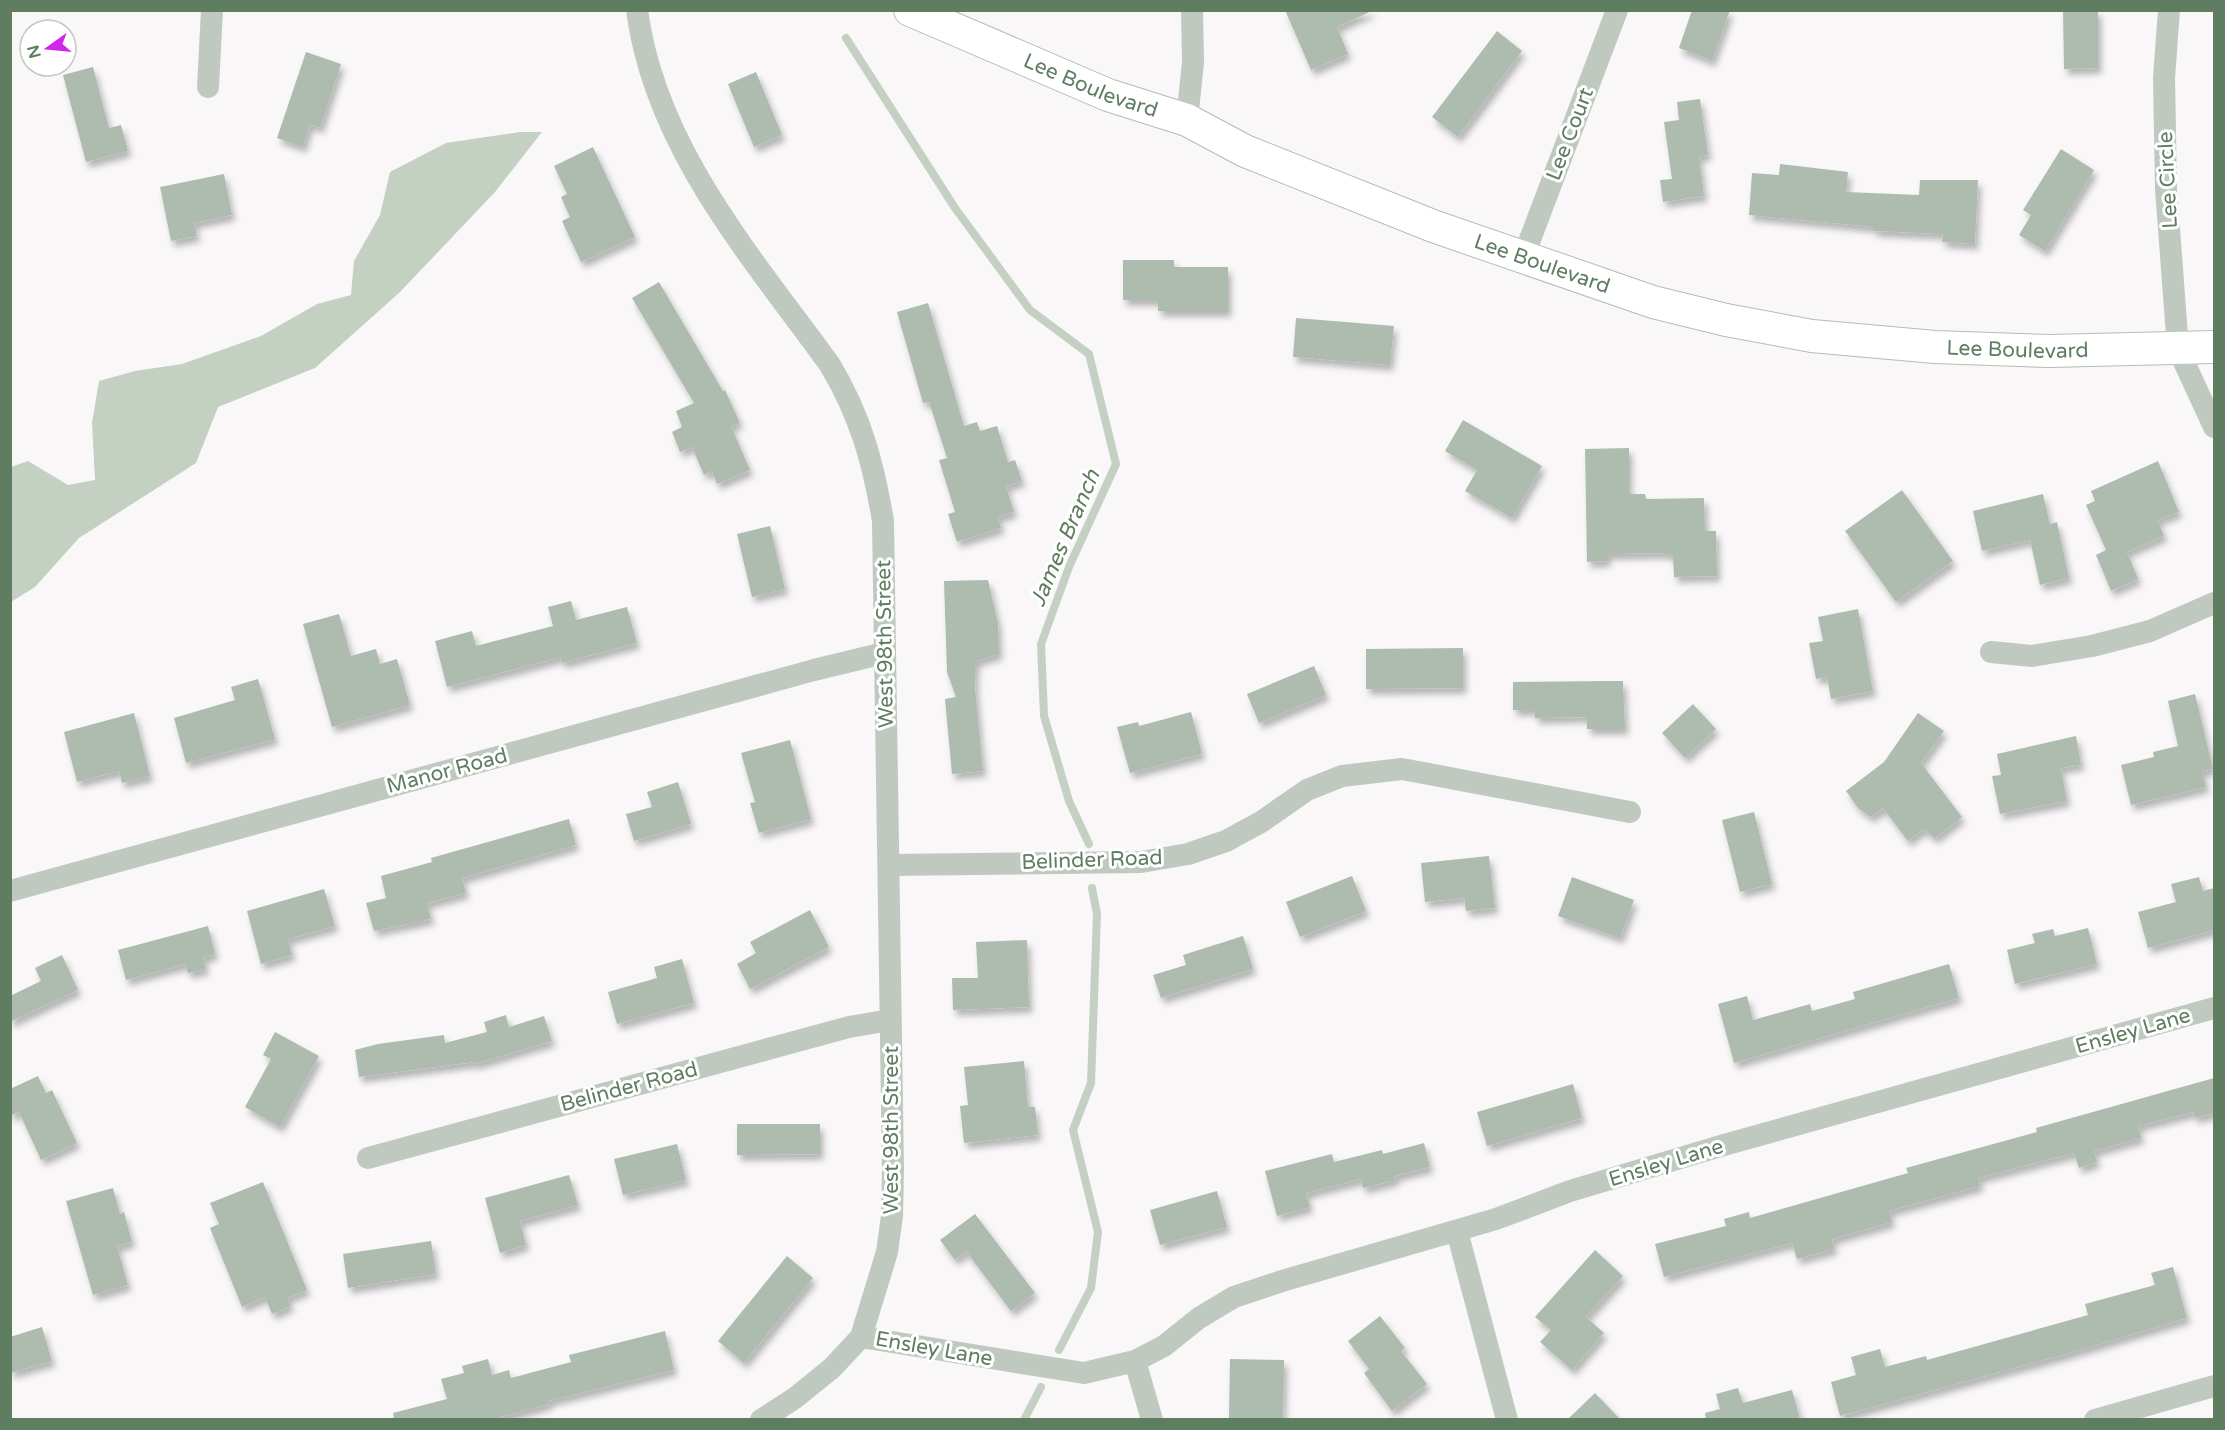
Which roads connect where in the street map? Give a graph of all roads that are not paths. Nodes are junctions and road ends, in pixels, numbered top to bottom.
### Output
1 (212, 10) edge
2 (638, 10) edge
3 (910, 10) edge
4 (1192, 10) edge
5 (1617, 10) edge
6 (2169, 10) edge
7 (208, 87) dead end
8 (1187, 120) junction
9 (1523, 258) junction
10 (2214, 347) edge
11 (2178, 349) junction
12 (2214, 427) edge
13 (2214, 603) edge
14 (1991, 652) dead end
15 (884, 653) junction
16 (1630, 812) dead end
17 (889, 865) junction
18 (10, 891) edge
19 (2214, 1008) edge
20 (890, 1020) junction
21 (368, 1158) dead end
22 (1457, 1230) junction
23 (861, 1336) junction
24 (1135, 1361) junction
25 (2214, 1386) edge
26 (761, 1419) edge
27 (1152, 1419) edge
28 (1507, 1419) edge
29 (2095, 1419) edge

1 - 7 street
2 - 15 street, West 98th Street
3 - 8 street, Lee Boulevard
4 - 8 street
5 - 9 street, Lee Court
6 - 11 street, Lee Circle
8 - 9 street, Lee Boulevard
9 - 11 street, Lee Boulevard
10 - 11 street, Lee Boulevard
11 - 12 street
13 - 14 street
15 - 17 street, West 98th Street
15 - 18 street, Manor Road
16 - 17 street, Belinder Road
17 - 20 street, West 98th Street
19 - 22 street, Ensley Lane
20 - 21 street, Belinder Road
20 - 23 street, West 98th Street
22 - 24 street, Ensley Lane
22 - 28 street
23 - 24 street, Ensley Lane
23 - 26 street, Ensley Lane
24 - 27 street
25 - 29 street

